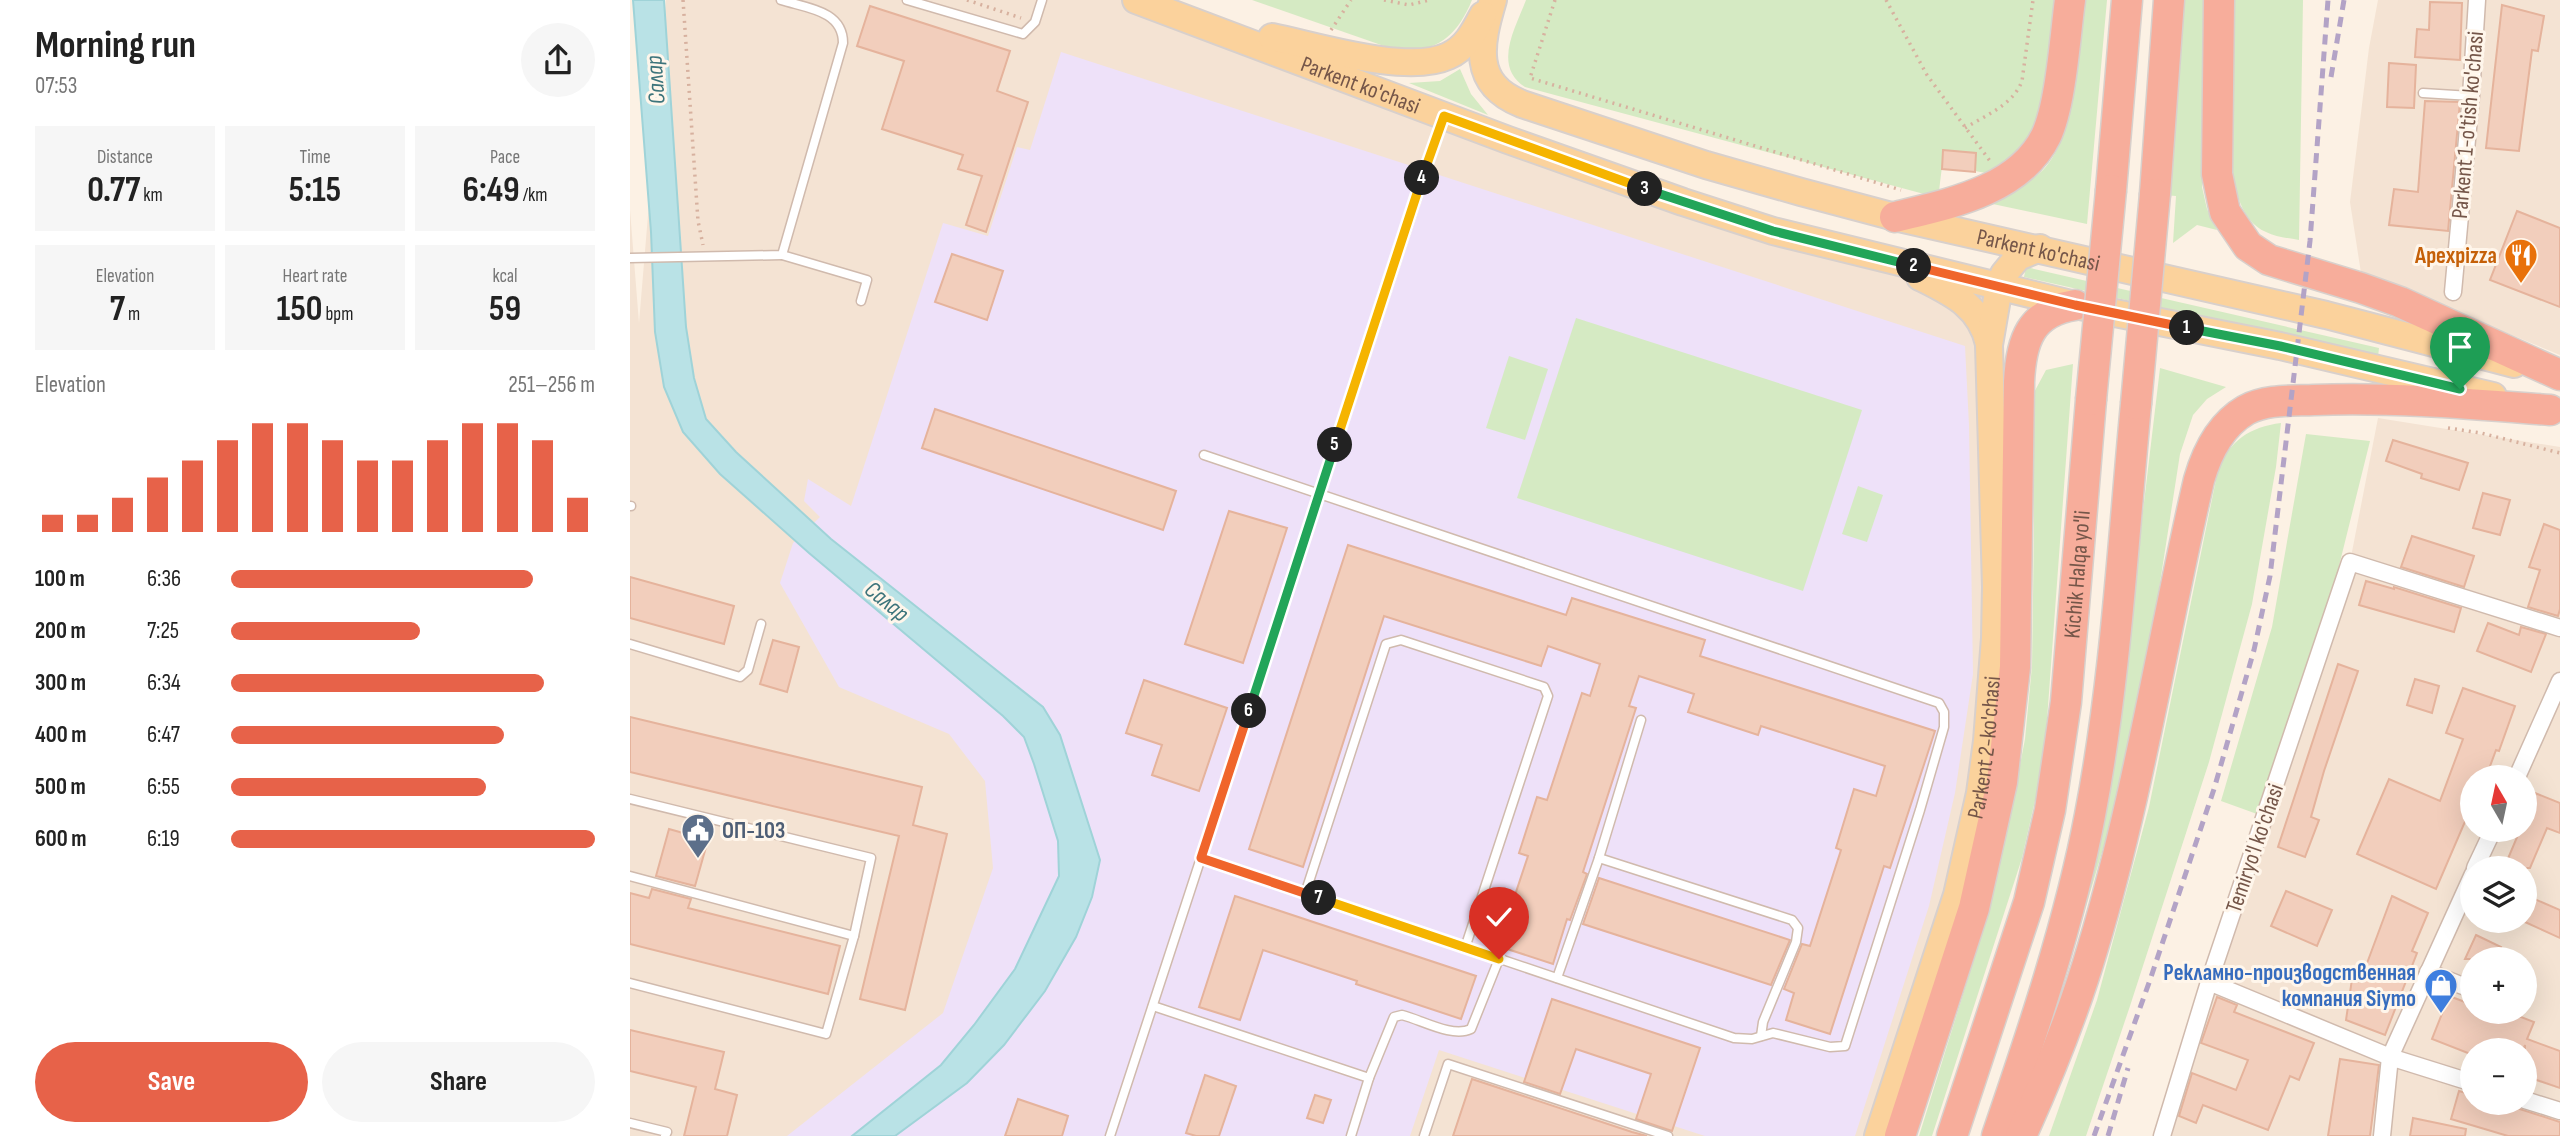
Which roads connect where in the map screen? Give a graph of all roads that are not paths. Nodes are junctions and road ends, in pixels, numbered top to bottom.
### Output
1 (781, 0) edge
2 (907, 0) edge
3 (1042, 0) edge
4 (1136, 0) edge
5 (1492, 0) edge
6 (2070, 0) edge
7 (2127, 0) edge
8 (2169, 0) edge
9 (2219, 0) edge
10 (2477, 0) edge
11 (1191, 21) junction
12 (2423, 93) dead end
13 (2471, 96) junction
14 (1444, 116) junction
15 (1899, 203) junction
16 (2040, 248) junction
17 (782, 255) junction
18 (630, 258) edge
19 (1884, 259) junction
20 (1999, 287) junction
21 (2453, 292) dead end
22 (861, 301) dead end
23 (2075, 305) junction
24 (1989, 345) junction
25 (2560, 375) edge
26 (2555, 411) edge
27 (1204, 455) dead end
28 (761, 624) dead end
29 (2560, 628) edge
30 (630, 644) edge
31 (2560, 681) edge
32 (1641, 720) dead end
33 (2522, 765) edge
34 (630, 799) edge
35 (1201, 858) junction
36 (1598, 858) junction
37 (630, 876) edge
38 (1306, 894) junction
39 (2460, 902) edge
40 (854, 936) junction
41 (1465, 947) junction
42 (1499, 959) junction
43 (2428, 972) junction
44 (1556, 978) junction
45 (2209, 982) junction
46 (630, 983) edge
47 (2460, 985) edge
48 (1153, 1006) junction
49 (1761, 1036) junction
50 (2390, 1056) junction
51 (1369, 1078) junction
52 (2460, 1079) edge
53 (2537, 1104) edge
54 (2560, 1111) edge
55 (630, 1123) edge
56 (665, 1136) edge
57 (1110, 1136) edge
58 (1351, 1136) edge
59 (1424, 1136) edge
60 (1668, 1136) edge
61 (1878, 1136) edge
62 (1900, 1136) edge
63 (1952, 1136) edge
64 (1997, 1136) edge
65 (2021, 1136) edge
66 (2162, 1136) edge
67 (2382, 1136) edge

1 - 17 lane
2 - 3 lane
4 - 11 main road, Parkent ko'chasi
5 - 11 main road
5 - 15 main road, Parkent ko'chasi
6 - 15 highway
7 - 63 highway, Kichik Halqa yo'li, bridge
8 - 64 highway, Kichik Halqa yo'li, bridge
9 - 25 highway
10 - 13 street, Parkent 1-o'tish ko'chasi
11 - 14 main road, Parkent ko'chasi
12 - 13 lane
13 - 21 street, Parkent 1-o'tish ko'chasi
14 - 19 main road, Parkent ko'chasi
14 - 35 lane
15 - 16 main road, Parkent ko'chasi
16 - 20 main road, Parkent 2-ko'chasi
16 - 25 main road, Parkent ko'chasi
17 - 18 lane
17 - 22 lane
19 - 20 main road, Parkent ko'chasi
19 - 24 main road, Parkent 2-ko'chasi
20 - 23 main road, Parkent ko'chasi
20 - 24 main road, Parkent 2-ko'chasi
23 - 26 main road, Parkent ko'chasi
23 - 62 highway
24 - 61 main road, Parkent 2-ko'chasi
26 - 65 highway
27 - 49 lane
28 - 30 lane
29 - 45 street, Temiryo'l ko'chasi
31 - 33 street
32 - 36 lane
34 - 40 lane
35 - 38 lane
35 - 48 lane
36 - 44 lane
36 - 49 lane
37 - 40 lane
38 - 41 lane
38 - 41 lane
39 - 43 street
40 - 46 lane
41 - 42 lane
42 - 44 lane
42 - 51 lane
43 - 47 street
43 - 50 street
44 - 49 lane
45 - 50 street
45 - 66 street, Temiryo'l ko'chasi
48 - 51 lane
48 - 57 lane
50 - 52 street
50 - 67 street
51 - 58 lane
53 - 54 street
55 - 56 lane
59 - 60 lane

